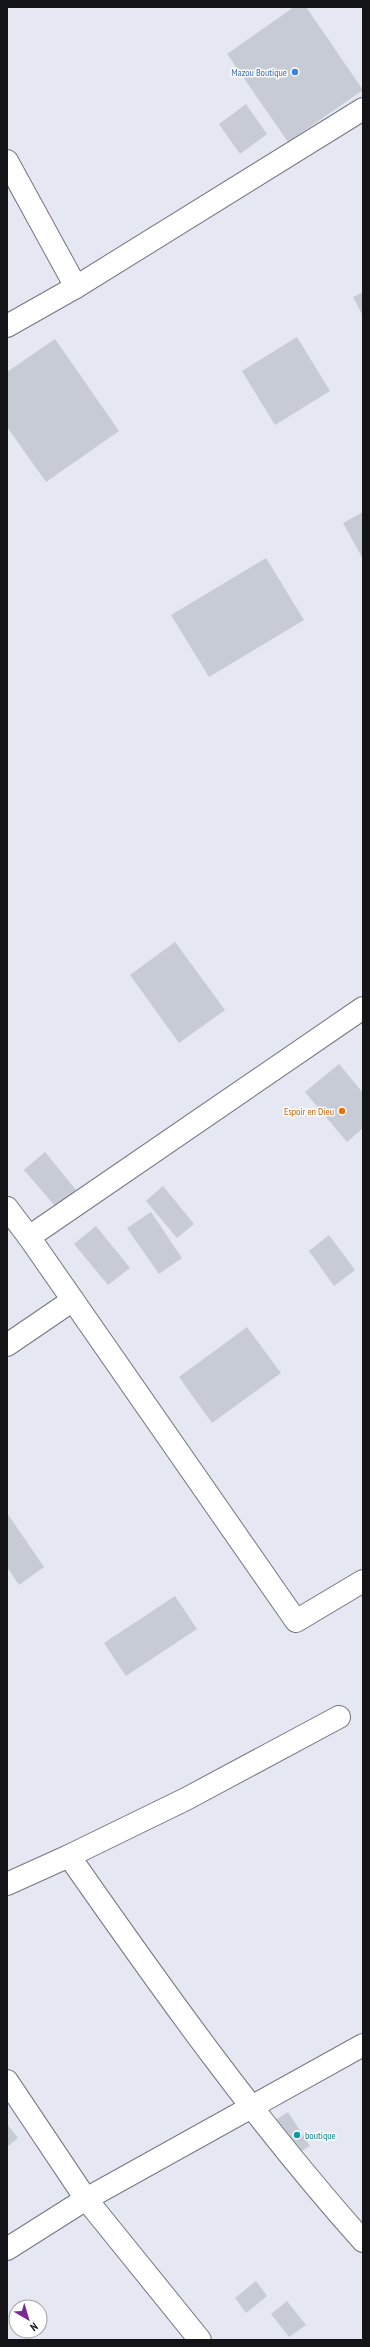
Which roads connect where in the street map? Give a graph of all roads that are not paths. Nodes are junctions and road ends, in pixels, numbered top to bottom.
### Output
1 (363, 109) edge
2 (7, 161) edge
3 (7, 171) edge
4 (76, 287) junction
5 (7, 326) edge
6 (363, 1008) edge
7 (7, 1208) edge
8 (29, 1236) junction
9 (73, 1300) junction
10 (7, 1345) edge
11 (363, 1581) edge
12 (339, 1717) dead end
13 (69, 1856) junction
14 (7, 1884) edge
15 (363, 2045) edge
16 (7, 2082) edge
17 (249, 2107) junction
18 (86, 2199) junction
19 (363, 2241) edge
20 (7, 2250) edge
21 (200, 2340) edge

1 - 4 street
2 - 4 street
3 - 4 street
4 - 5 street
6 - 8 street
7 - 8 street
8 - 9 street
9 - 10 street
9 - 11 street
12 - 13 street
13 - 14 street
13 - 17 street
15 - 17 street
16 - 18 street
17 - 18 street
17 - 19 street
18 - 20 street
18 - 21 street

